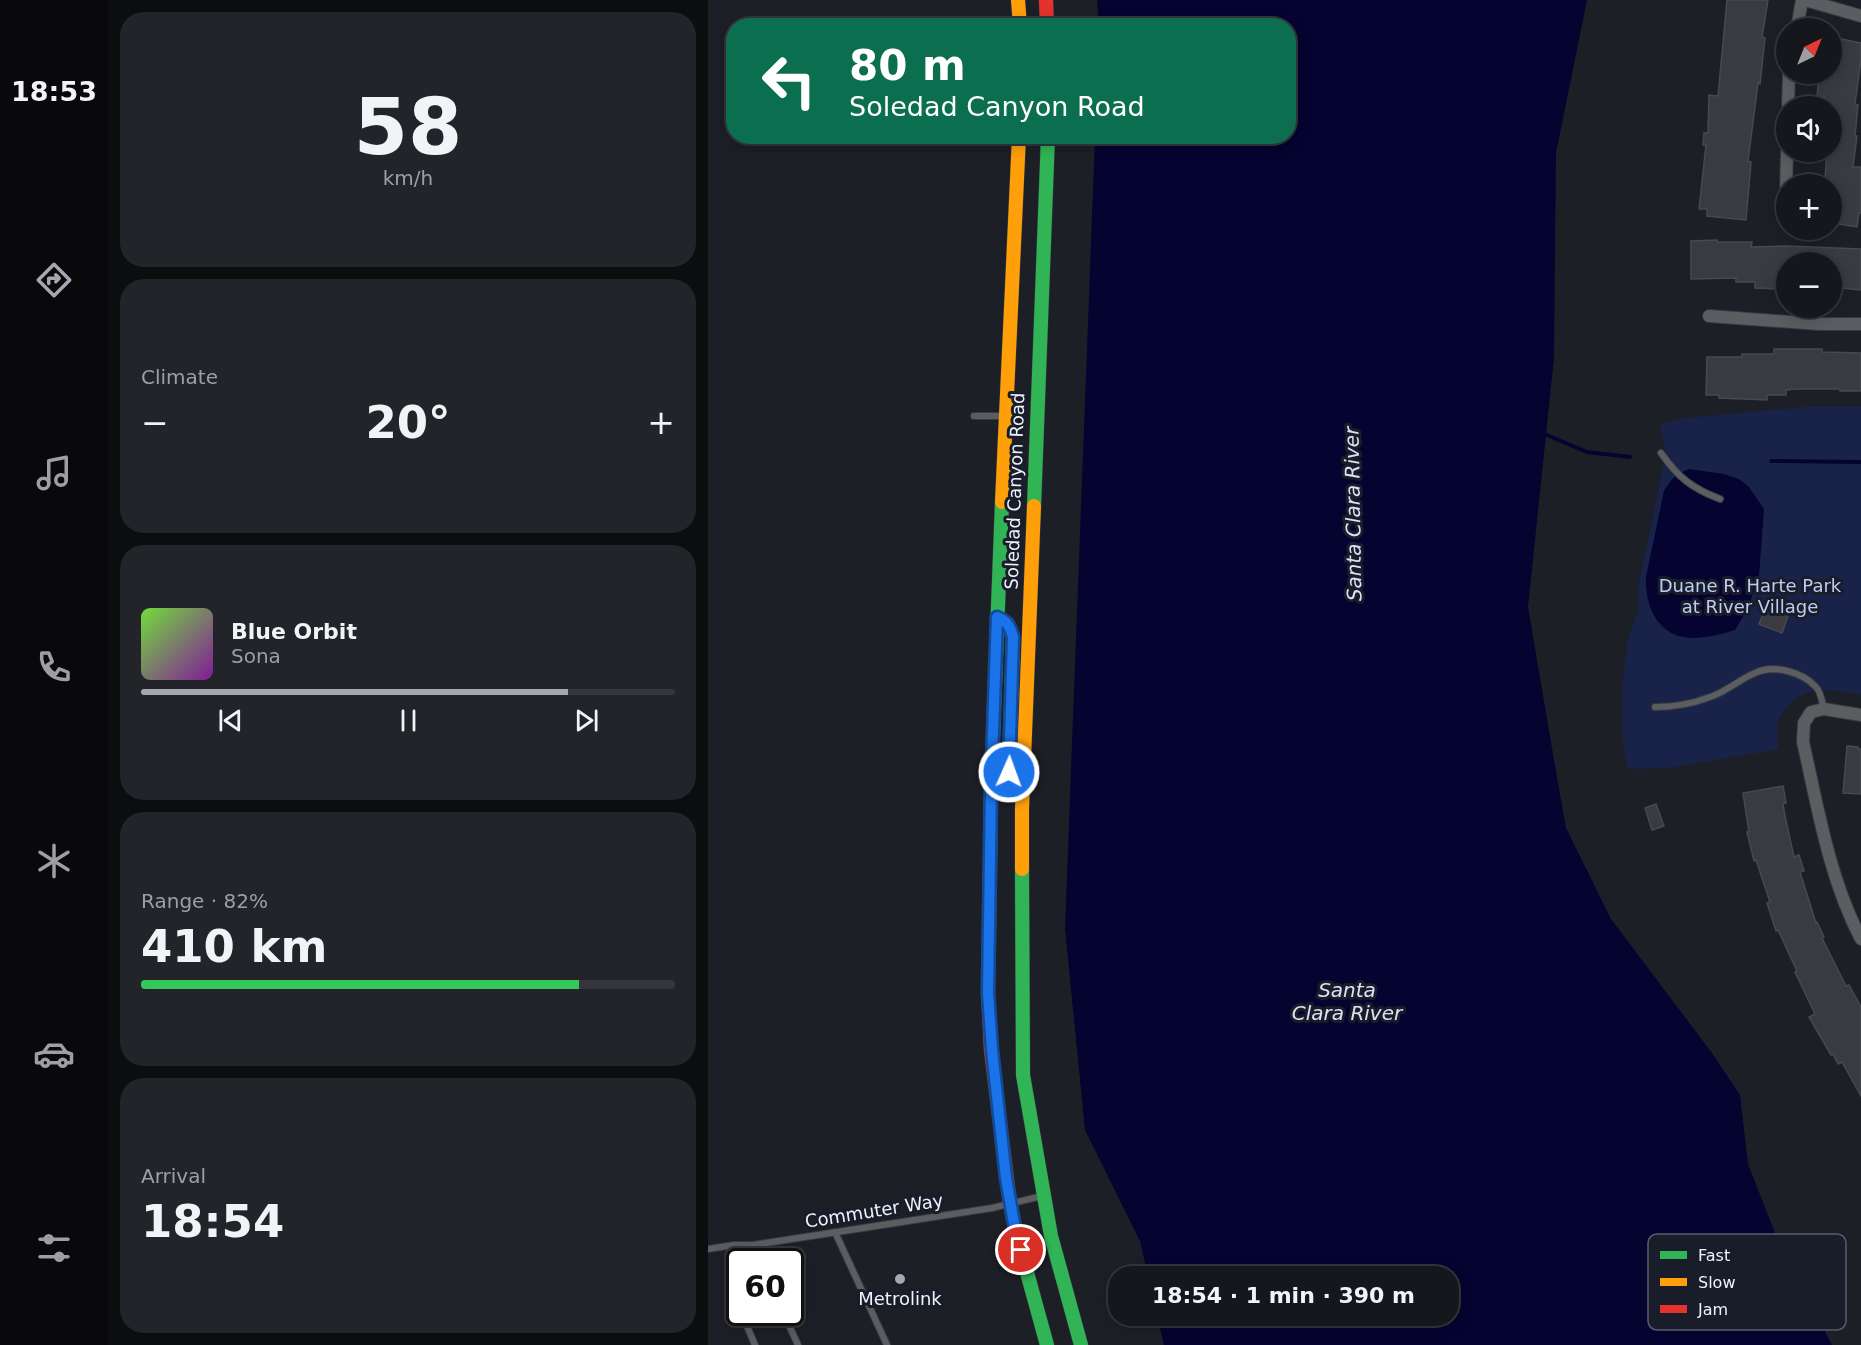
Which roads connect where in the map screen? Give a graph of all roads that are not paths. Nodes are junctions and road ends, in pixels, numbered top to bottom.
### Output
1 (1018, 0) edge
2 (1046, 0) edge
3 (1804, 0) edge
4 (1861, 16) edge
5 (1019, 18) edge
6 (1047, 18) edge
7 (1800, 18) edge
8 (1019, 144) edge
9 (1048, 144) edge
10 (1709, 316) dead end
11 (1861, 324) edge
12 (974, 416) dead end
13 (1005, 416) junction
14 (1661, 453) dead end
15 (1720, 499) dead end
16 (997, 617) junction
17 (1655, 706) dead end
18 (1824, 709) junction
19 (1861, 715) edge
20 (1023, 791) junction
21 (1861, 939) edge
22 (1043, 1196) junction
23 (1010, 1204) junction
24 (835, 1232) junction
25 (753, 1245) junction
26 (754, 1248) edge
27 (708, 1249) edge
28 (747, 1326) edge
29 (789, 1326) edge
30 (755, 1345) edge
31 (798, 1345) edge
32 (887, 1345) edge
33 (1047, 1345) edge
34 (1081, 1345) edge

1 - 5 main road
2 - 6 main road
3 - 4 street
3 - 7 street
8 - 13 main road, Soledad Canyon Road
9 - 20 main road, Soledad Canyon Road
10 - 11 street
12 - 13 lane
13 - 16 main road, Soledad Canyon Road
14 - 15 lane
16 - 20 main road
16 - 23 main road, Soledad Canyon Road
17 - 18 lane
18 - 19 street
18 - 21 street
20 - 22 main road, Soledad Canyon Road
22 - 23 lane, Commuter Way
22 - 34 main road, Soledad Canyon Road
23 - 24 lane, Commuter Way
23 - 33 main road, Soledad Canyon Road
24 - 25 lane, Commuter Way
24 - 32 lane
25 - 26 lane
25 - 27 lane, Commuter Way
28 - 30 lane
29 - 31 lane

